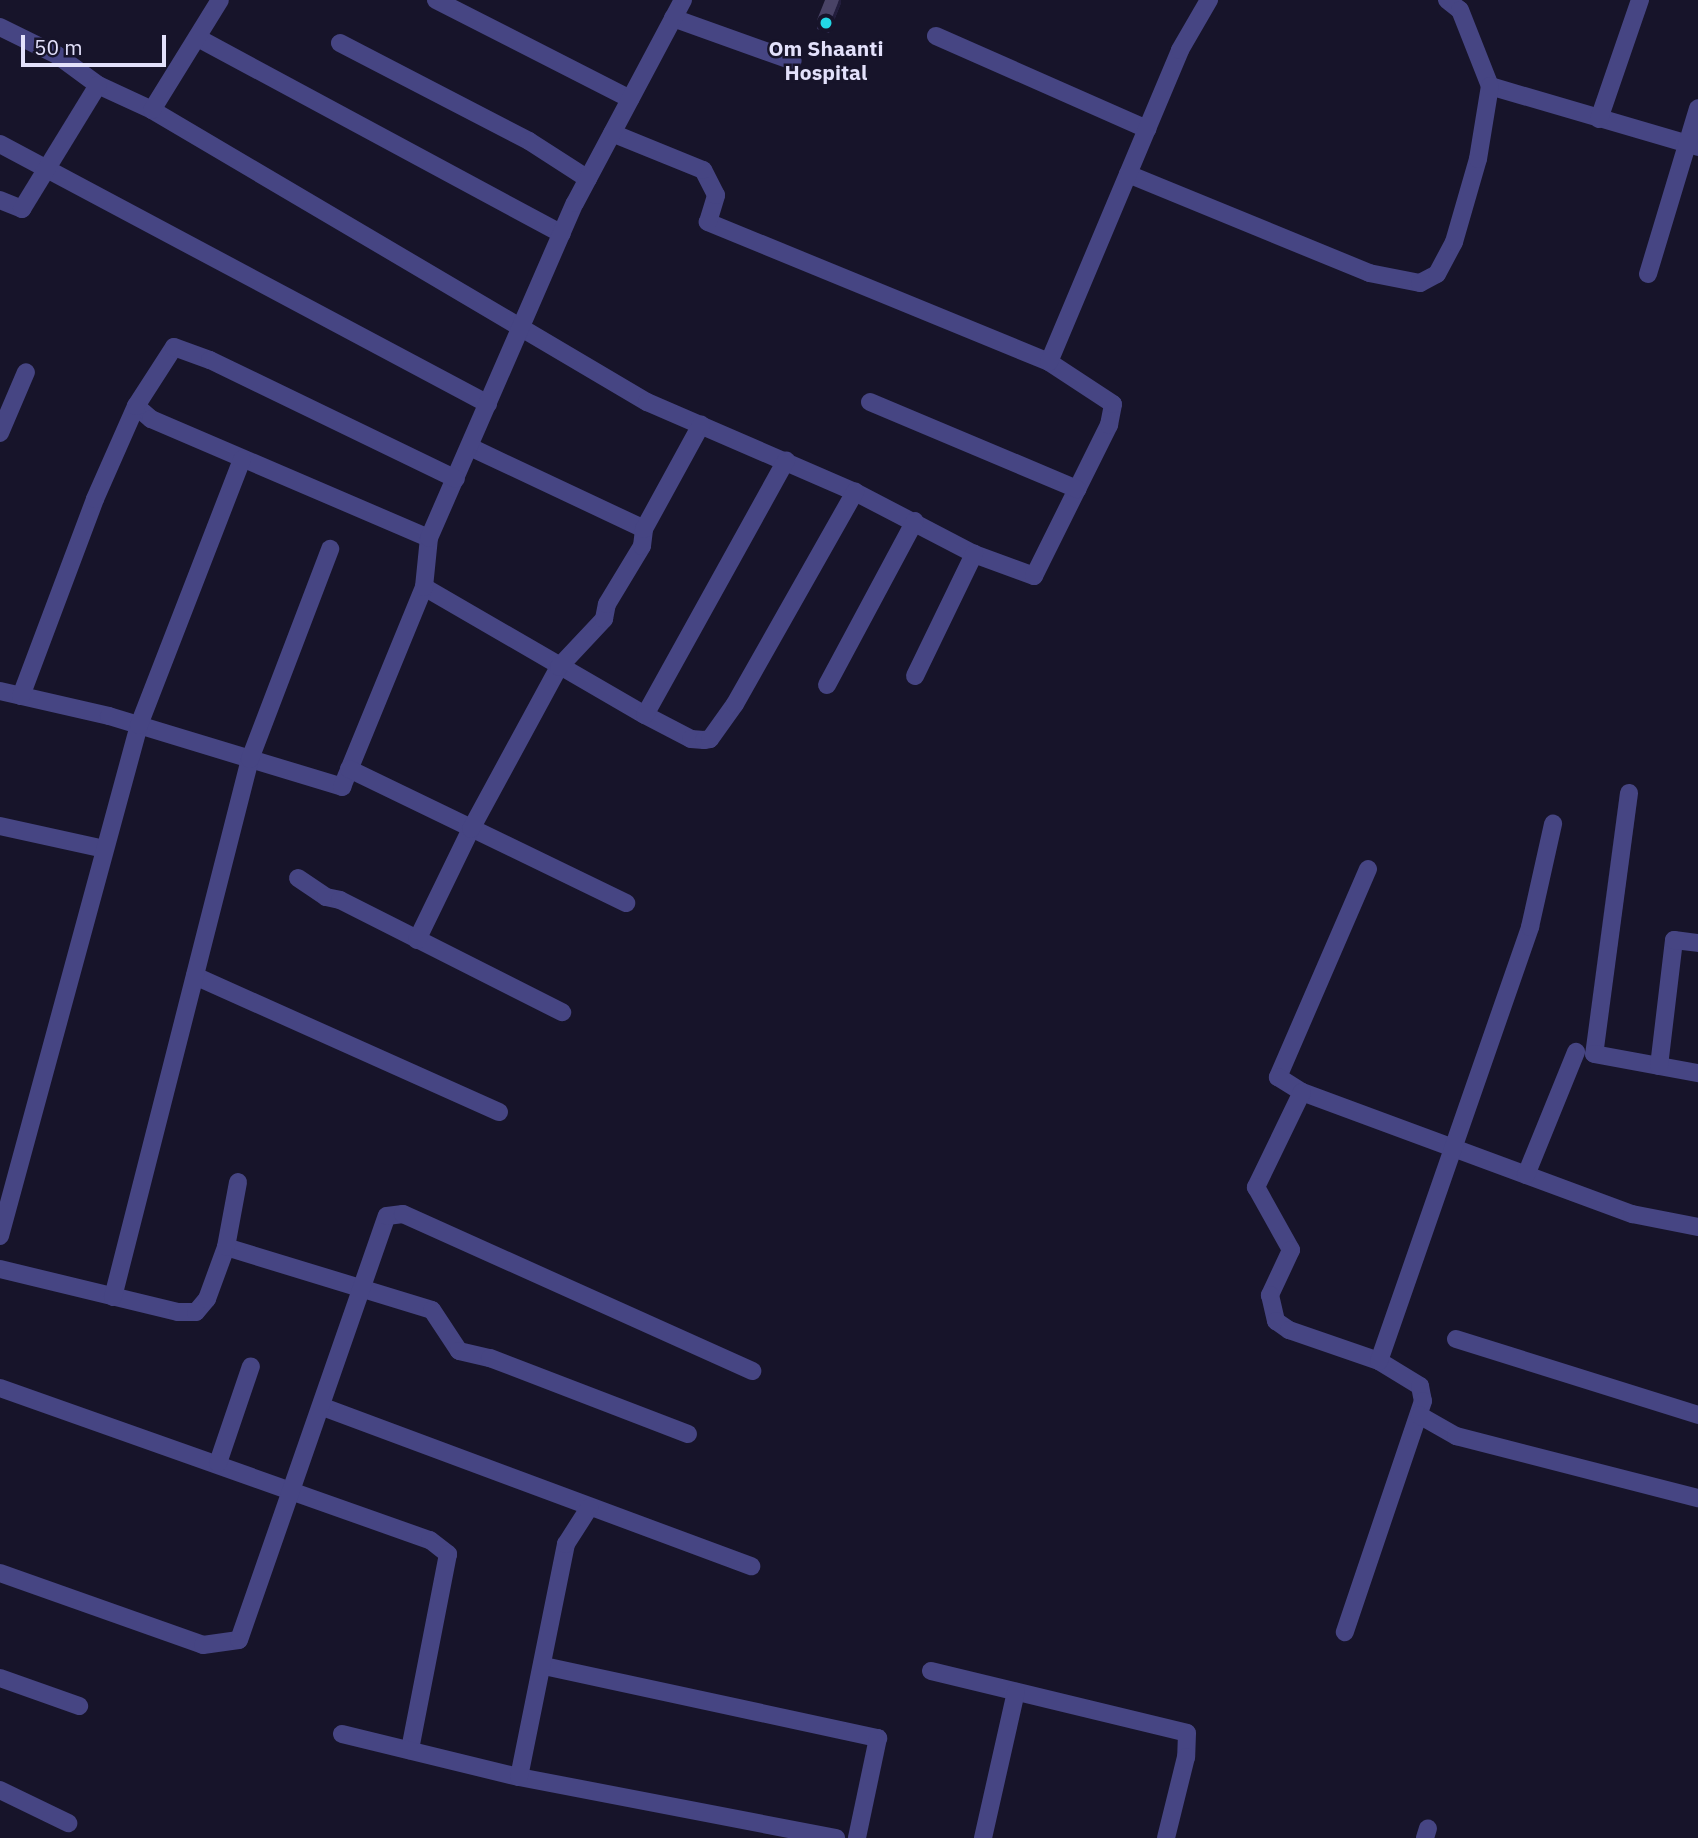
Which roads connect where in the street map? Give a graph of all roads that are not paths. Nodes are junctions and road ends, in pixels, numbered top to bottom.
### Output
1 (220, 0) edge
2 (436, 0) edge
3 (683, 0) edge
4 (1209, 0) edge
5 (1640, 0) edge
6 (1457, 3) edge
7 (673, 18) junction
8 (0, 27) edge
9 (936, 36) dead end
10 (198, 38) junction
11 (340, 43) dead end
12 (793, 61) dead end
13 (98, 85) junction
14 (1490, 86) junction
15 (631, 99) junction
16 (1698, 108) edge
17 (152, 110) junction
18 (1600, 119) junction
19 (1147, 129) junction
20 (612, 133) junction
21 (0, 144) edge
22 (1692, 145) edge
23 (44, 171) junction
24 (1128, 174) junction
25 (588, 179) junction
26 (0, 200) edge
27 (562, 234) junction
28 (1648, 274) dead end
29 (521, 328) junction
30 (1049, 362) junction
31 (26, 372) dead end
32 (870, 402) dead end
33 (488, 404) junction
34 (136, 406) junction
35 (701, 425) junction
36 (0, 433) edge
37 (470, 447) junction
38 (242, 459) junction
39 (786, 461) junction
40 (456, 479) junction
41 (1077, 489) junction
42 (855, 492) junction
43 (915, 521) junction
44 (644, 529) junction
45 (429, 538) junction
46 (330, 549) dead end
47 (974, 554) junction
48 (424, 587) junction
49 (559, 667) junction
50 (915, 676) dead end
51 (827, 685) dead end
52 (0, 691) edge
53 (21, 696) junction
54 (645, 715) junction
55 (139, 725) junction
56 (250, 759) junction
57 (349, 769) junction
58 (1629, 793) dead end
59 (1553, 824) dead end
60 (0, 826) edge
61 (471, 829) junction
62 (105, 849) junction
63 (1368, 869) dead end
64 (298, 878) dead end
65 (626, 903) dead end
66 (417, 940) junction
67 (1698, 943) edge
68 (195, 976) junction
69 (562, 1012) dead end
70 (1576, 1052) dead end
71 (1659, 1066) junction
72 (1698, 1073) edge
73 (1302, 1092) junction
74 (499, 1112) dead end
75 (1456, 1150) junction
76 (1526, 1175) junction
77 (238, 1182) dead end
78 (1698, 1227) edge
79 (0, 1236) edge
80 (226, 1247) junction
81 (0, 1269) edge
82 (363, 1289) junction
83 (113, 1297) junction
84 (1456, 1339) dead end
85 (1380, 1361) junction
86 (251, 1366) dead end
87 (752, 1371) dead end
88 (0, 1388) edge
89 (323, 1407) junction
90 (1419, 1415) junction
91 (1698, 1415) edge
92 (688, 1434) dead end
93 (218, 1463) junction
94 (292, 1488) junction
95 (1698, 1499) edge
96 (589, 1508) junction
97 (751, 1566) dead end
98 (0, 1573) edge
99 (1345, 1632) dead end
100 (544, 1666) junction
101 (931, 1671) dead end
102 (0, 1678) edge
103 (1016, 1692) junction
104 (79, 1706) dead end
105 (342, 1734) dead end
106 (410, 1750) junction
107 (520, 1777) junction
108 (0, 1790) edge
109 (68, 1823) dead end
110 (836, 1838) edge
111 (858, 1838) edge
112 (984, 1838) edge
113 (1166, 1838) edge

1 - 10 street
2 - 15 street
3 - 7 street
4 - 19 street
5 - 18 street
6 - 14 street
7 - 12 street
7 - 15 street
8 - 13 street
9 - 19 street
10 - 17 street
10 - 27 street
11 - 25 street
13 - 17 street
13 - 23 street
14 - 18 street
14 - 24 street
15 - 20 street
16 - 22 street
17 - 29 street
18 - 22 street
19 - 24 street
20 - 25 street
20 - 30 street
21 - 23 street
22 - 28 street
23 - 26 street
23 - 33 street
24 - 30 street
25 - 27 street
27 - 29 street
29 - 33 street
29 - 35 street
30 - 41 street
31 - 36 street
32 - 41 street
33 - 37 street
34 - 38 street
34 - 40 street
34 - 53 street
35 - 39 street
35 - 44 street
37 - 40 street
37 - 44 street
38 - 45 street
38 - 55 street
39 - 42 street
39 - 54 street
40 - 45 street
41 - 47 street
42 - 43 street
42 - 54 street
43 - 47 street
43 - 51 street
44 - 49 street
45 - 48 street
46 - 56 street
47 - 50 street
48 - 49 street
48 - 57 street
49 - 54 street
49 - 61 street
52 - 53 street
53 - 55 street
55 - 56 street
55 - 62 street
56 - 57 street
56 - 68 street
57 - 61 street
58 - 71 street
59 - 75 street
60 - 62 street
61 - 65 street
61 - 66 street
62 - 79 street
63 - 73 street
64 - 66 street
66 - 69 street
67 - 71 street
68 - 74 street
68 - 83 street
70 - 76 street
71 - 72 street
73 - 75 street
73 - 85 street
75 - 76 street
75 - 85 street
76 - 78 street
77 - 80 street
80 - 82 street
80 - 83 street
81 - 83 street
82 - 87 street
82 - 89 street
82 - 92 street
84 - 91 street
85 - 90 street
86 - 93 street
88 - 93 street
89 - 94 street
89 - 96 street
90 - 95 street
90 - 99 street
93 - 94 street
94 - 98 street
94 - 106 street
96 - 97 street
96 - 100 street
100 - 107 street
100 - 111 street
101 - 103 street
102 - 104 street
103 - 112 street
103 - 113 street
105 - 106 street
106 - 107 street
107 - 110 street
108 - 109 street

